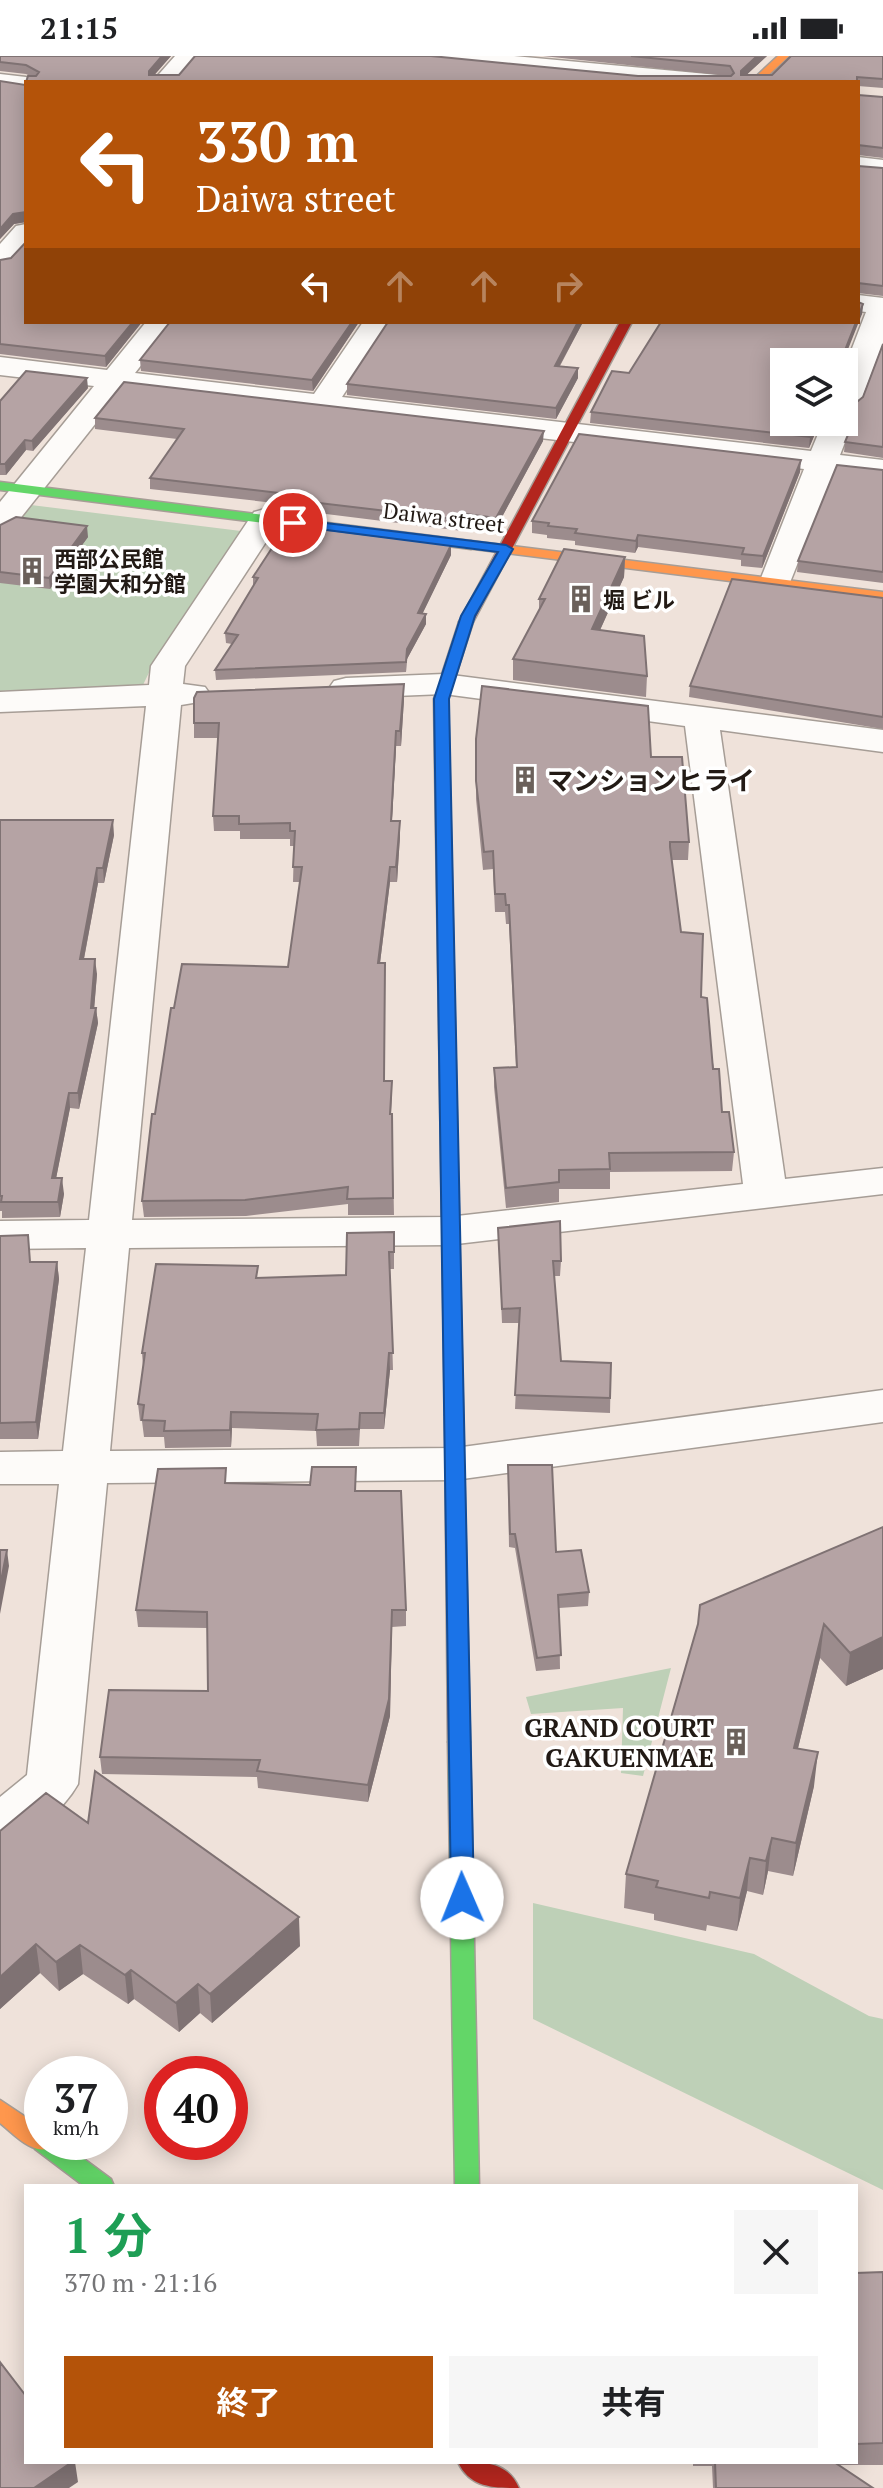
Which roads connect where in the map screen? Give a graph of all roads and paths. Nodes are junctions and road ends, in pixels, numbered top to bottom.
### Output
1 (188, 56) edge
2 (435, 56) edge
3 (784, 56) edge
4 (553, 61) edge
5 (166, 80) edge
6 (702, 80) edge
7 (757, 80) edge
8 (0, 81) edge
9 (24, 84) edge
10 (860, 165) edge
11 (883, 168) edge
12 (22, 220) edge
13 (0, 260) edge
14 (860, 303) edge
15 (159, 324) edge
16 (376, 324) edge
17 (625, 324) edge
18 (0, 366) edge
19 (858, 370) edge
20 (114, 380) junction
21 (322, 404) junction
22 (568, 432) junction
23 (832, 436) edge
24 (822, 462) junction
25 (883, 469) edge
26 (13, 488) edge
27 (265, 519) junction
28 (0, 523) edge
29 (506, 549) junction
30 (775, 583) junction
31 (883, 596) edge
32 (444, 684) junction
33 (320, 689) edge
34 (227, 692) edge
35 (166, 695) junction
36 (0, 702) edge
37 (701, 717) junction
38 (883, 741) edge
39 (883, 1181) edge
40 (766, 1194) junction
41 (448, 1231) junction
42 (108, 1234) junction
43 (0, 1235) edge
44 (883, 1406) edge
45 (455, 1464) junction
46 (86, 1467) junction
47 (0, 1468) edge
48 (0, 1827) edge
49 (0, 2110) edge
50 (24, 2128) edge
51 (67, 2160) edge
52 (99, 2184) edge
53 (467, 2184) edge
54 (471, 2464) edge
55 (474, 2464) edge
56 (473, 2488) edge
57 (506, 2488) edge

1 - 5 street
2 - 4 street
3 - 7 street
4 - 6 street
8 - 9 street
10 - 11 street
12 - 13 street
14 - 19 street
15 - 20 street
16 - 21 street
17 - 22 street
18 - 20 street
20 - 21 street
20 - 26 street
21 - 22 street
22 - 24 street
22 - 29 street
23 - 24 street
24 - 25 street
24 - 30 street
26 - 27 street, Daiwa street
26 - 28 street
27 - 29 street, Daiwa street
27 - 35 street
29 - 30 street, Daiwa street
29 - 32 street
30 - 31 street, Daiwa street
32 - 33 street
32 - 37 street
32 - 41 street
34 - 35 street
35 - 36 street
35 - 42 street
37 - 38 street
37 - 40 street
39 - 40 street
40 - 41 street
41 - 42 street
41 - 45 street
42 - 43 street
42 - 46 street
44 - 45 street
45 - 46 street
45 - 53 street
46 - 47 street
46 - 48 street
49 - 50 street
51 - 52 street
54 - 56 street
55 - 57 street

